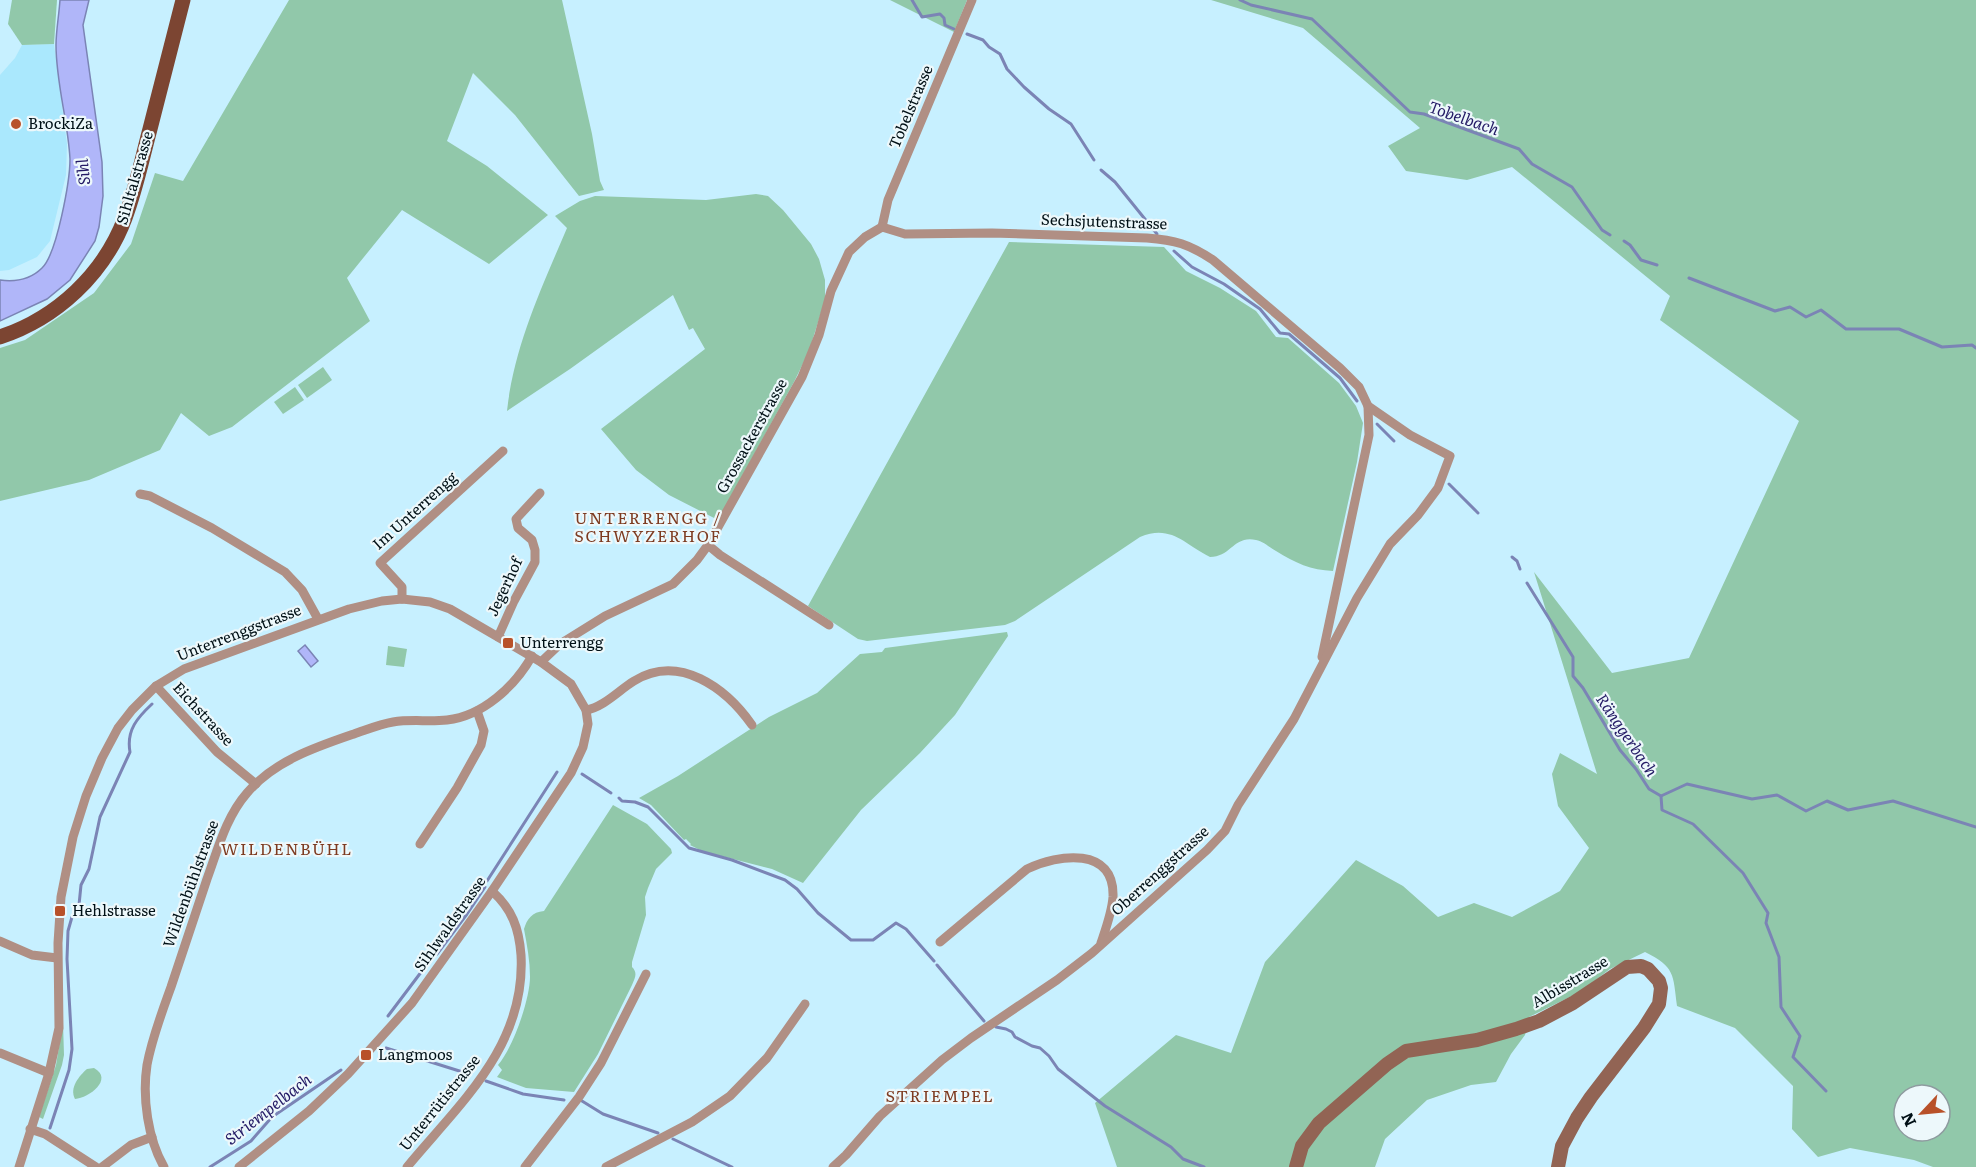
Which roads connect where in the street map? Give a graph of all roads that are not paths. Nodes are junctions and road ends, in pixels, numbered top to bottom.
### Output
1 (183, 0) edge
2 (972, 0) edge
3 (882, 227) junction
4 (0, 337) edge
5 (1368, 406) junction
6 (503, 451) dead end
7 (1450, 456) joint
8 (540, 493) dead end
9 (140, 494) dead end
10 (708, 545) junction
11 (402, 599) junction
12 (318, 619) junction
13 (829, 625) dead end
14 (498, 637) junction
15 (531, 656) junction
16 (542, 662) junction
17 (1319, 668) junction
18 (156, 686) junction
19 (586, 710) junction
20 (477, 711) junction
21 (752, 725) dead end
22 (256, 784) junction
23 (420, 844) dead end
24 (492, 891) junction
25 (0, 940) edge
26 (940, 942) dead end
27 (1101, 944) junction
28 (57, 958) junction
29 (646, 974) dead end
30 (805, 1004) dead end
31 (0, 1053) edge
32 (49, 1073) junction
33 (30, 1129) junction
34 (152, 1137) junction
35 (530, 1165) edge
36 (19, 1167) edge
37 (96, 1167) edge
38 (102, 1167) edge
39 (164, 1167) edge
40 (239, 1167) edge
41 (406, 1167) edge
42 (606, 1167) edge
43 (833, 1167) edge
44 (1296, 1167) edge
45 (1558, 1167) edge

1 - 4 main road, Sihltalstrasse
2 - 3 street, Tobelstrasse
3 - 5 street, Sechsjutenstrasse
3 - 10 street, Grossackerstrasse
5 - 7 street, Sechsjutenstrasse
5 - 17 street, Sechsjutenstrasse
6 - 11 street, Im Unterrengg
7 - 17 street, Oberrenggstrasse
8 - 14 street, Jegerhof
9 - 12 street
10 - 13 street
10 - 16 street, Grossackerstrasse
11 - 12 street, Unterrenggstrasse
11 - 14 street, Unterrenggstrasse
12 - 18 street, Unterrenggstrasse
14 - 15 street, Unterrenggstrasse
15 - 16 street, Unterrenggstrasse
15 - 20 street, Wildenbühlstrasse
16 - 19 street
17 - 27 street, Oberrenggstrasse
18 - 22 street, Eichstrasse
18 - 28 street, Unterrenggstrasse
19 - 21 street
19 - 24 street, Sihlwaldstrasse
20 - 22 street, Wildenbühlstrasse
20 - 23 street
22 - 34 street, Wildenbühlstrasse
24 - 40 street, Sihlwaldstrasse
24 - 41 street, Unterrütistrasse
25 - 28 street
26 - 27 street
27 - 43 street, Oberrenggstrasse
28 - 32 street, Unterrenggstrasse
29 - 35 street
30 - 42 street
31 - 32 street
32 - 33 street, Unterrenggstrasse
33 - 36 street, Unterrenggstrasse
33 - 37 street
34 - 38 street
34 - 39 street, Wildenbühlstrasse
44 - 45 main road, Albisstrasse

